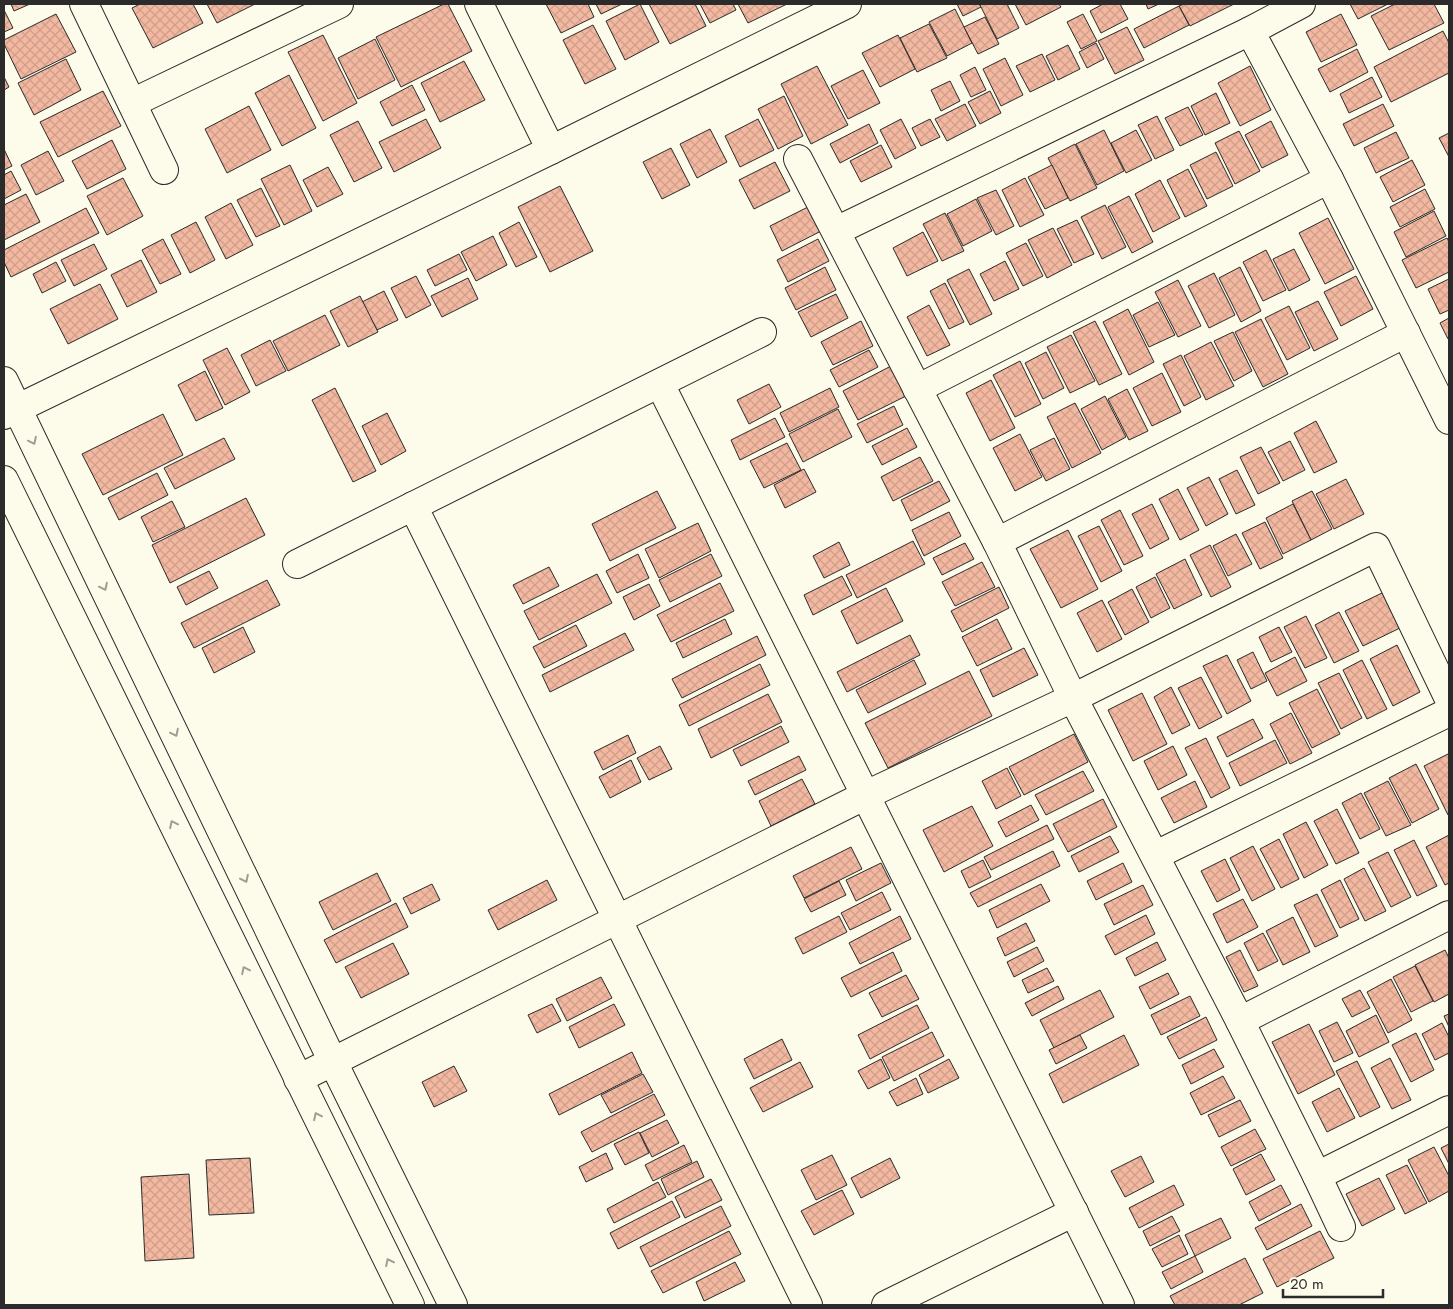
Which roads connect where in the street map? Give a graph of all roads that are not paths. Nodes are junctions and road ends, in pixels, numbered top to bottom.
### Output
1 (84, 4) edge
2 (339, 4) edge
3 (479, 4) edge
4 (847, 4) edge
5 (1301, 4) edge
6 (1250, 31) junction
7 (132, 103) junction
8 (551, 150) junction
9 (798, 159) dead end
10 (164, 170) dead end
11 (1329, 179) junction
12 (836, 231) junction
13 (762, 332) dead end
14 (1406, 333) junction
15 (4, 381) edge
16 (660, 384) junction
17 (917, 389) junction
18 (11, 412) edge
19 (1449, 420) edge
20 (4, 480) edge
21 (413, 506) junction
22 (997, 542) junction
23 (297, 564) dead end
24 (1073, 698) junction
25 (1449, 699) edge
26 (1449, 712) edge
27 (866, 795) junction
28 (1156, 855) junction
29 (1449, 915) edge
30 (618, 919) junction
31 (1240, 1021) junction
32 (334, 1062) junction
33 (298, 1079) junction
34 (1449, 1110) edge
35 (1317, 1176) junction
36 (1074, 1212) junction
37 (1341, 1227) dead end
38 (410, 1305) edge
39 (453, 1305) edge
40 (808, 1305) edge
41 (886, 1305) edge
42 (1120, 1305) edge

1 - 7 street
2 - 7 street
3 - 8 street
4 - 8 street
5 - 6 street
6 - 11 street
6 - 12 street
7 - 10 street
8 - 18 street
9 - 12 street
11 - 14 street
11 - 17 street
12 - 17 street
13 - 16 street
14 - 19 street
14 - 22 street
15 - 18 street
16 - 21 street
16 - 27 street
17 - 22 street
18 -> 32 street
33 -> 20 street
21 - 23 street
21 - 30 street
22 - 24 street
24 - 25 street
24 - 27 street
24 - 28 street
26 - 28 street
27 - 30 street
27 - 36 street
28 - 31 street
29 - 31 street
30 - 32 street
30 - 40 street
31 - 35 street
32 - 33 street
32 - 39 street
38 -> 33 street
34 - 35 street
35 - 37 street
36 - 41 street
36 - 42 street

